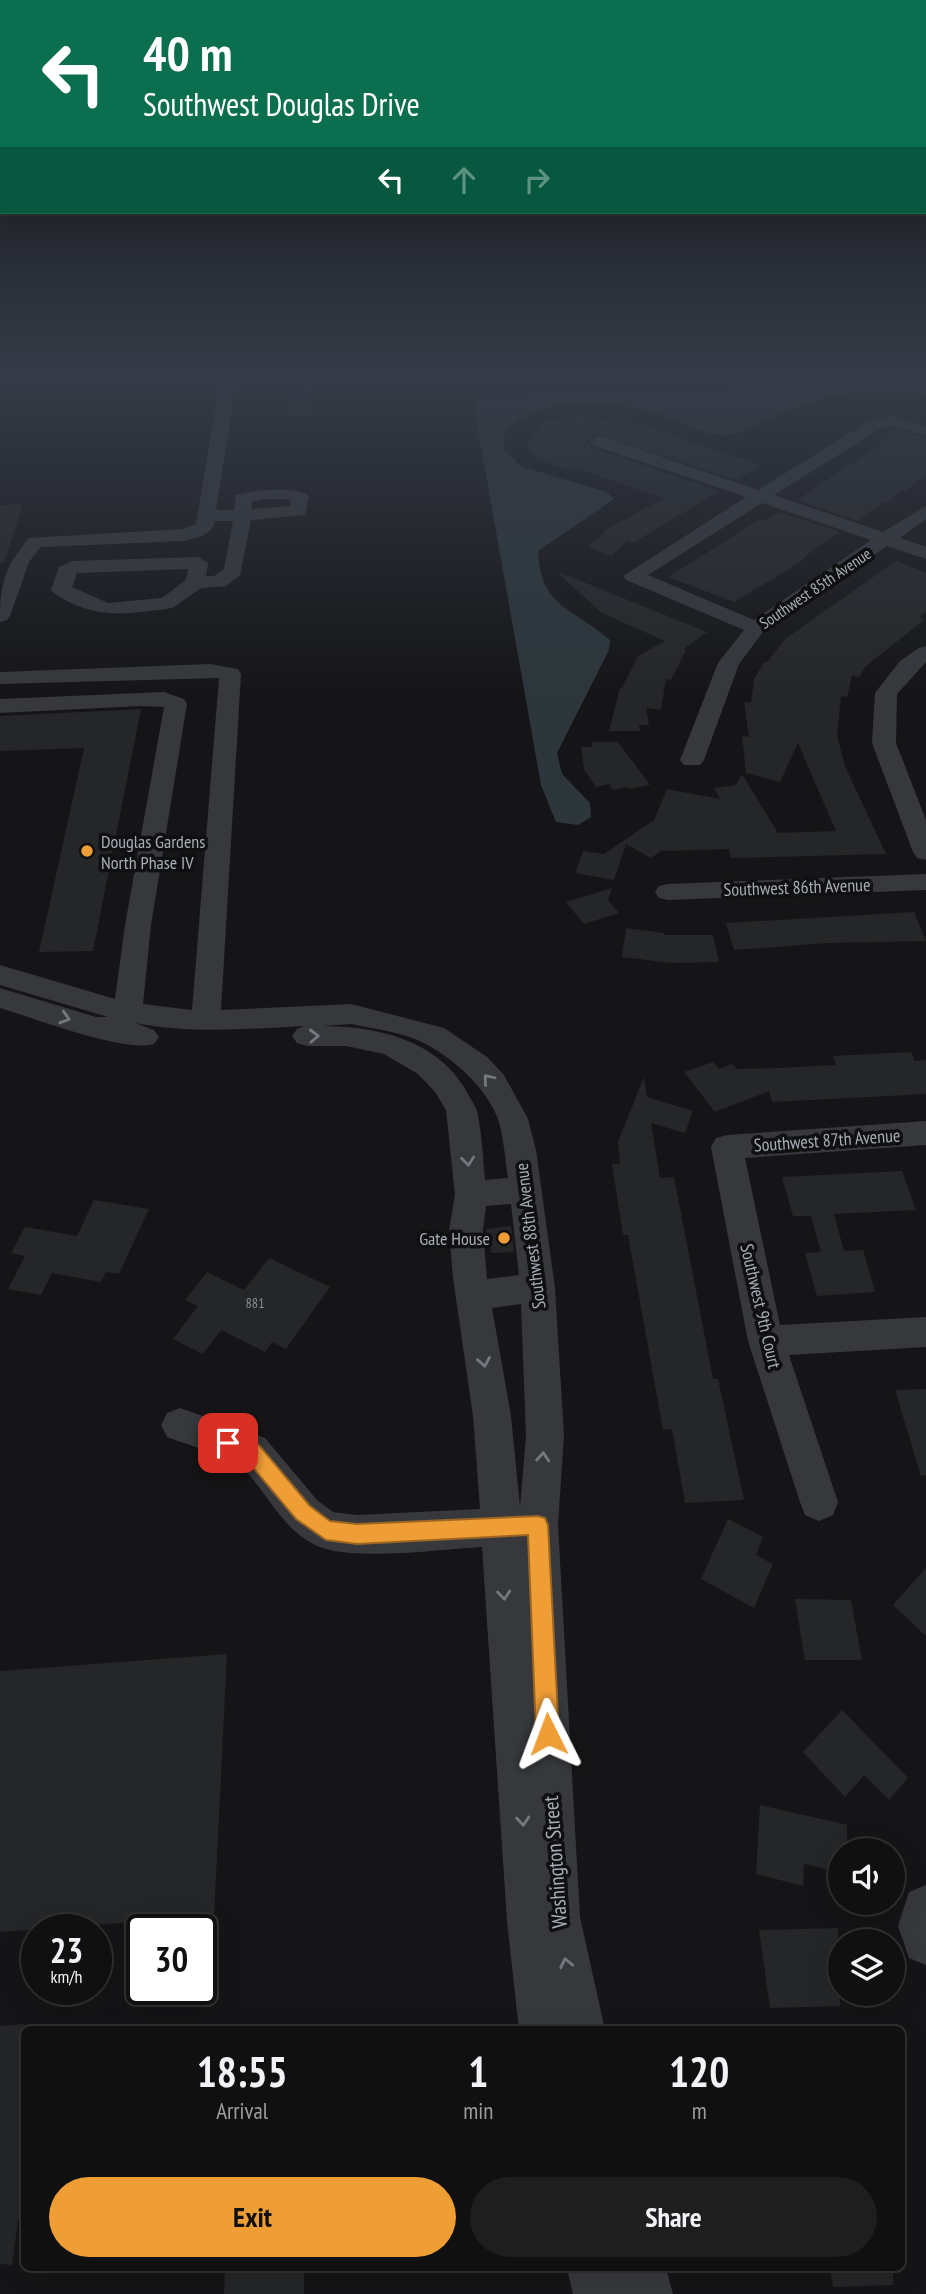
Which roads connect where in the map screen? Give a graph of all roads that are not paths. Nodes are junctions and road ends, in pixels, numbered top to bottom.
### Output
1 (211, 483) edge
2 (725, 483) edge
3 (780, 483) edge
4 (761, 495) junction
5 (926, 511) edge
6 (206, 521) junction
7 (886, 540) junction
8 (926, 553) edge
9 (197, 573) junction
10 (0, 616) edge
11 (756, 628) junction
12 (926, 652) edge
13 (0, 678) edge
14 (228, 700) junction
15 (176, 704) junction
16 (0, 706) edge
17 (692, 760) dead end
18 (926, 852) edge
19 (926, 882) edge
20 (668, 892) dead end
21 (0, 975) edge
22 (0, 998) edge
23 (120, 1021) junction
24 (206, 1021) junction
25 (377, 1030) junction
26 (926, 1133) edge
27 (727, 1147) joint
28 (526, 1189) junction
29 (471, 1195) junction
30 (538, 1288) junction
31 (472, 1295) junction
32 (926, 1332) edge
33 (766, 1341) junction
34 (180, 1425) dead end
35 (819, 1502) dead end
36 (518, 1526) junction
37 (926, 1909) edge
38 (926, 1941) edge
39 (544, 2026) edge
40 (579, 2026) edge
41 (596, 2271) edge
42 (639, 2271) edge
43 (601, 2294) edge
44 (645, 2294) edge

1 - 6 street
2 - 4 street
3 - 4 street
4 - 7 street
4 - 11 street
5 - 7 street, Southwest 85th Avenue
6 - 9 street
6 - 9 street
6 - 10 street
7 - 8 street
7 - 11 street, Southwest 85th Avenue
9 - 9 street
11 - 17 street, Southwest 85th Avenue
12 - 18 street
13 - 14 street
14 - 15 street
14 - 24 street
15 - 16 street
15 - 23 street
19 - 20 street, Southwest 86th Avenue
21 - 23 street, Southwest 88th Avenue
22 -> 23 street, Southwest 88th Avenue
23 - 24 street, Southwest 88th Avenue
23 -> 25 street, Southwest 88th Avenue
24 - 25 street, Southwest 88th Avenue
28 -> 25 street, Southwest 88th Avenue
25 -> 29 street, Southwest 88th Avenue
26 - 27 street, Southwest 87th Avenue
27 - 33 street, Southwest 9th Court
28 - 29 street
28 - 30 street, Southwest 88th Avenue
29 - 31 street, Southwest 88th Avenue
30 - 31 street
36 -> 30 street, Southwest 88th Avenue
31 -> 36 street, Southwest 88th Avenue
32 - 33 street
33 - 35 street, Southwest 9th Court
34 - 36 street
36 -> 39 street, Washington Street
40 -> 36 street, Washington Street
37 - 38 street
41 - 43 street
42 - 44 street

